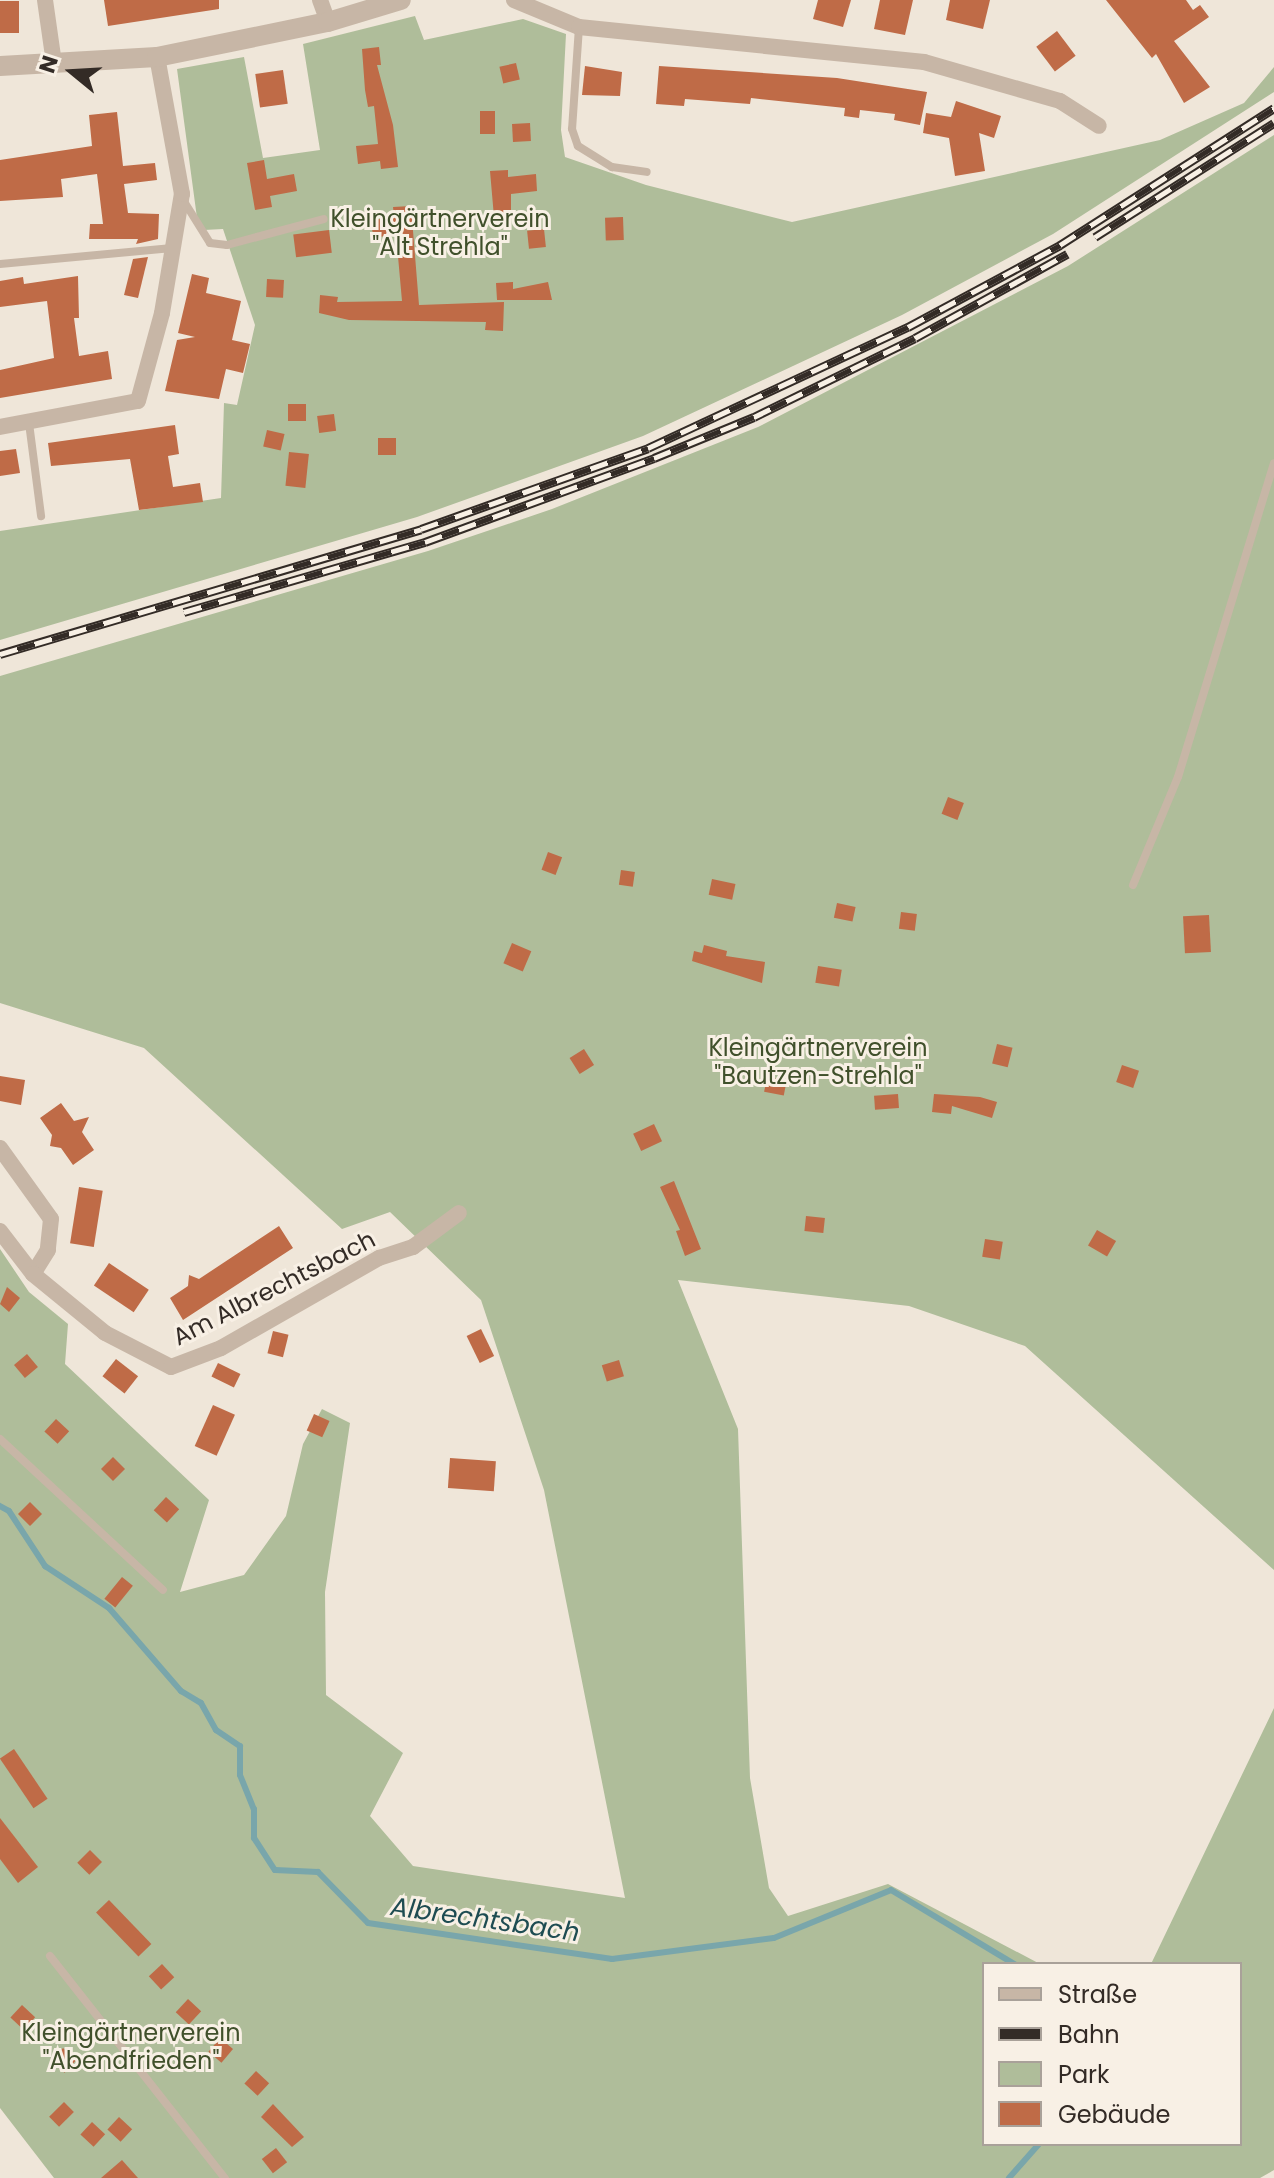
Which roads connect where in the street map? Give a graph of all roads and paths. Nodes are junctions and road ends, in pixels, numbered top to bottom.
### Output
1 (45, 0) edge
2 (320, 0) edge
3 (401, 0) edge
4 (514, 0) edge
5 (375, 4) edge
6 (328, 22) junction
7 (579, 27) junction
8 (54, 57) junction
9 (157, 57) junction
10 (0, 66) edge
11 (1099, 126) dead end
12 (647, 172) dead end
13 (182, 194) junction
14 (324, 219) dead end
15 (172, 248) junction
16 (0, 264) edge
17 (29, 423) junction
18 (0, 427) edge
19 (1274, 463) edge
20 (41, 516) dead end
21 (1133, 885) dead end
22 (0, 1148) edge
23 (459, 1213) dead end
24 (0, 1231) edge
25 (33, 1274) junction
26 (0, 1439) edge
27 (163, 1590) dead end
28 (50, 1956) dead end
29 (225, 2178) edge

1 - 8 street
2 - 6 street
3 - 5 street
4 - 7 street
5 - 6 street
6 - 9 street
7 - 11 street
7 - 12 lane
8 - 9 street
8 - 10 street
9 - 13 street
13 - 14 lane
13 - 15 street
15 - 16 lane
15 - 17 street
17 - 18 street
17 - 20 lane
19 - 21 lane
22 - 25 street
23 - 25 street, Am Albrechtsbach
24 - 25 street, Am Albrechtsbach
26 - 27 lane
28 - 29 lane

